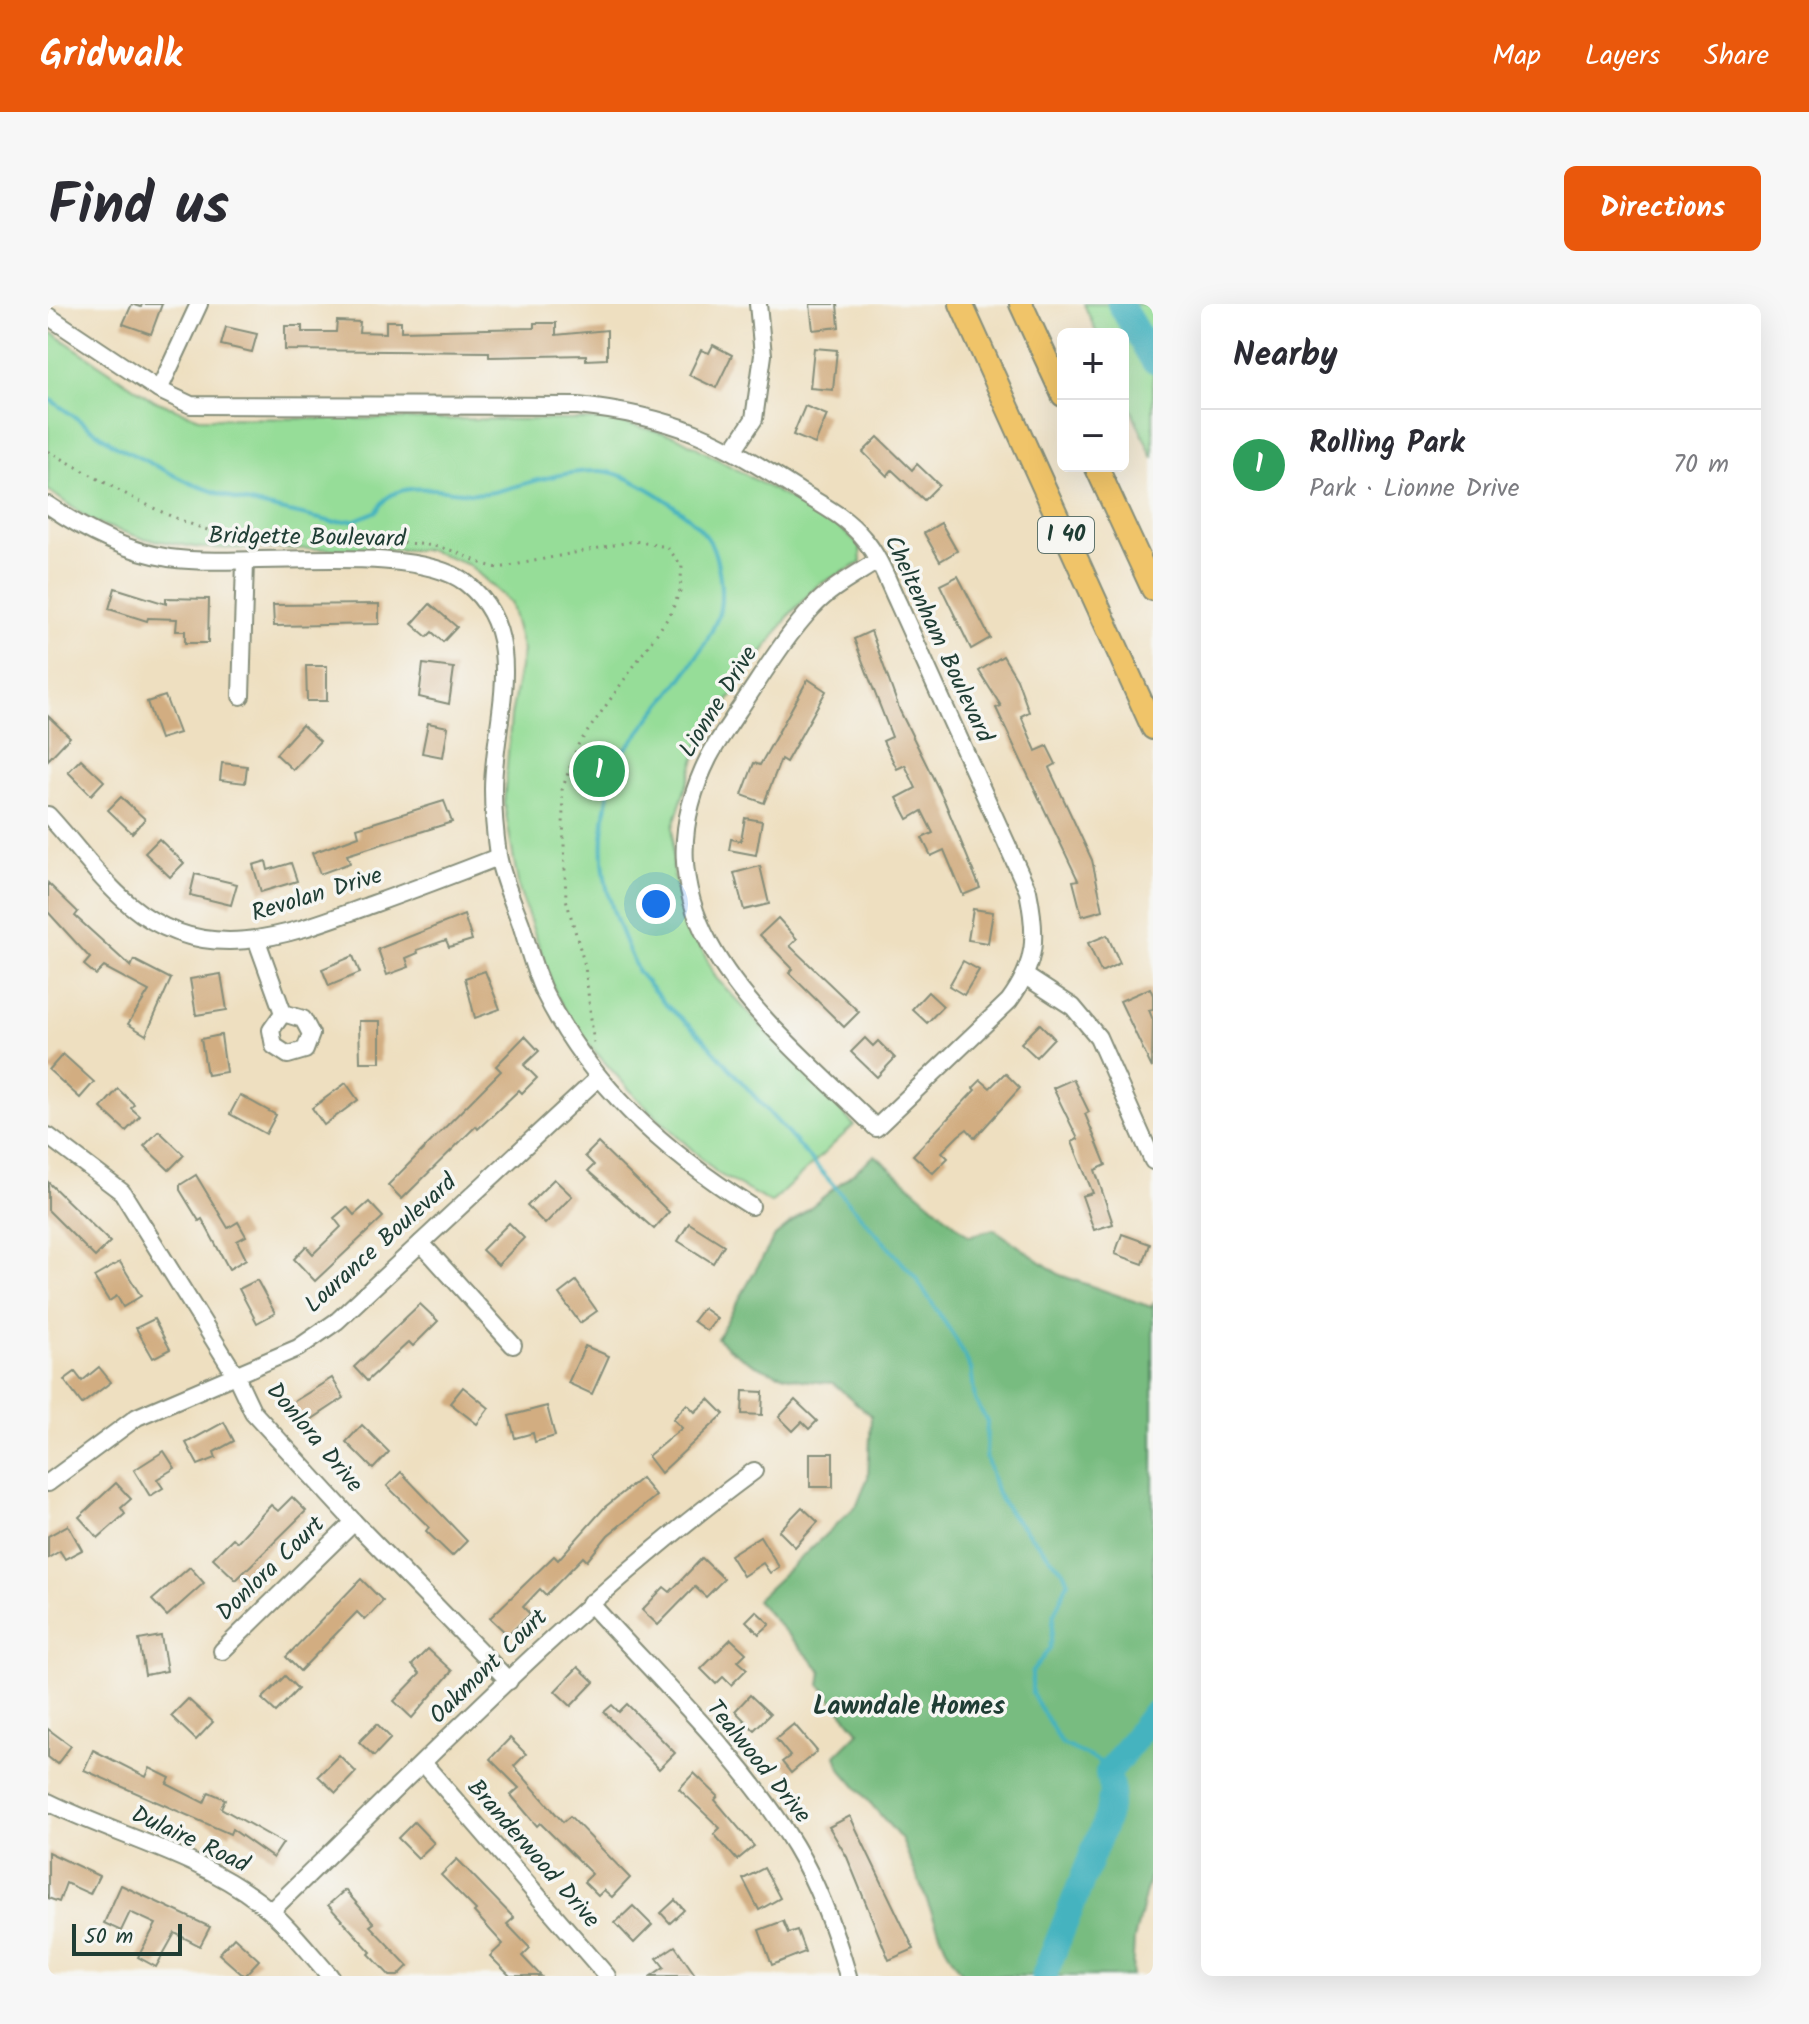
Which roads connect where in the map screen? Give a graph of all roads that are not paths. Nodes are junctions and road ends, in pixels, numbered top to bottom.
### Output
1 (199, 304) edge
2 (758, 304) edge
3 (961, 304) edge
4 (1021, 304) edge
5 (48, 316) edge
6 (1057, 382) edge
7 (159, 390) junction
8 (734, 449) junction
9 (1099, 472) edge
10 (48, 505) edge
11 (877, 561) junction
12 (245, 562) junction
13 (1153, 589) edge
14 (241, 696) dead end
15 (1153, 728) edge
16 (48, 815) edge
17 (498, 857) junction
18 (257, 941) junction
19 (1027, 977) junction
20 (283, 1013) dead end
21 (593, 1071) junction
22 (876, 1128) joint
23 (48, 1136) edge
24 (1153, 1161) edge
25 (751, 1206) dead end
26 (421, 1243) junction
27 (513, 1345) dead end
28 (235, 1374) junction
29 (754, 1471) dead end
30 (48, 1483) edge
31 (354, 1522) junction
32 (590, 1603) junction
33 (222, 1651) dead end
34 (509, 1681) junction
35 (424, 1764) junction
36 (48, 1802) edge
37 (271, 1911) junction
38 (330, 1976) edge
39 (607, 1976) edge
40 (848, 1976) edge

1 - 7 street
2 - 8 street
3 - 15 highway, I 40
4 - 6 highway
5 - 7 street, Cheltenham Boulevard
7 - 8 street, Cheltenham Boulevard
8 - 11 street, Cheltenham Boulevard
9 - 13 highway, I 40
10 - 12 street, Bridgette Boulevard
11 - 19 street, Cheltenham Boulevard
11 - 22 street, Lionne Drive
12 - 14 street
12 - 17 street, Bridgette Boulevard
16 - 18 street, Revolan Drive
17 - 18 street, Revolan Drive
17 - 21 street, Bridgette Boulevard
18 - 20 street
19 - 22 street, Cheltenham Boulevard
19 - 24 street
21 - 25 street, Bridgette Boulevard
21 - 26 street, Lourance Boulevard
23 - 28 street, Donlora Drive
26 - 27 street
26 - 28 street, Lourance Boulevard
28 - 30 street, Lourance Boulevard
28 - 31 street, Donlora Drive
29 - 32 street, Oakmont Court
31 - 33 street, Donlora Court
31 - 34 street, Donlora Drive
32 - 34 street, Oakmont Court
32 - 40 street, Tealwood Drive
34 - 35 street, Oakmont Court
35 - 37 street, Oakmont Court
35 - 39 street, Branderwood Drive
36 - 37 street, Dulaire Road
37 - 38 street, Dulaire Road

